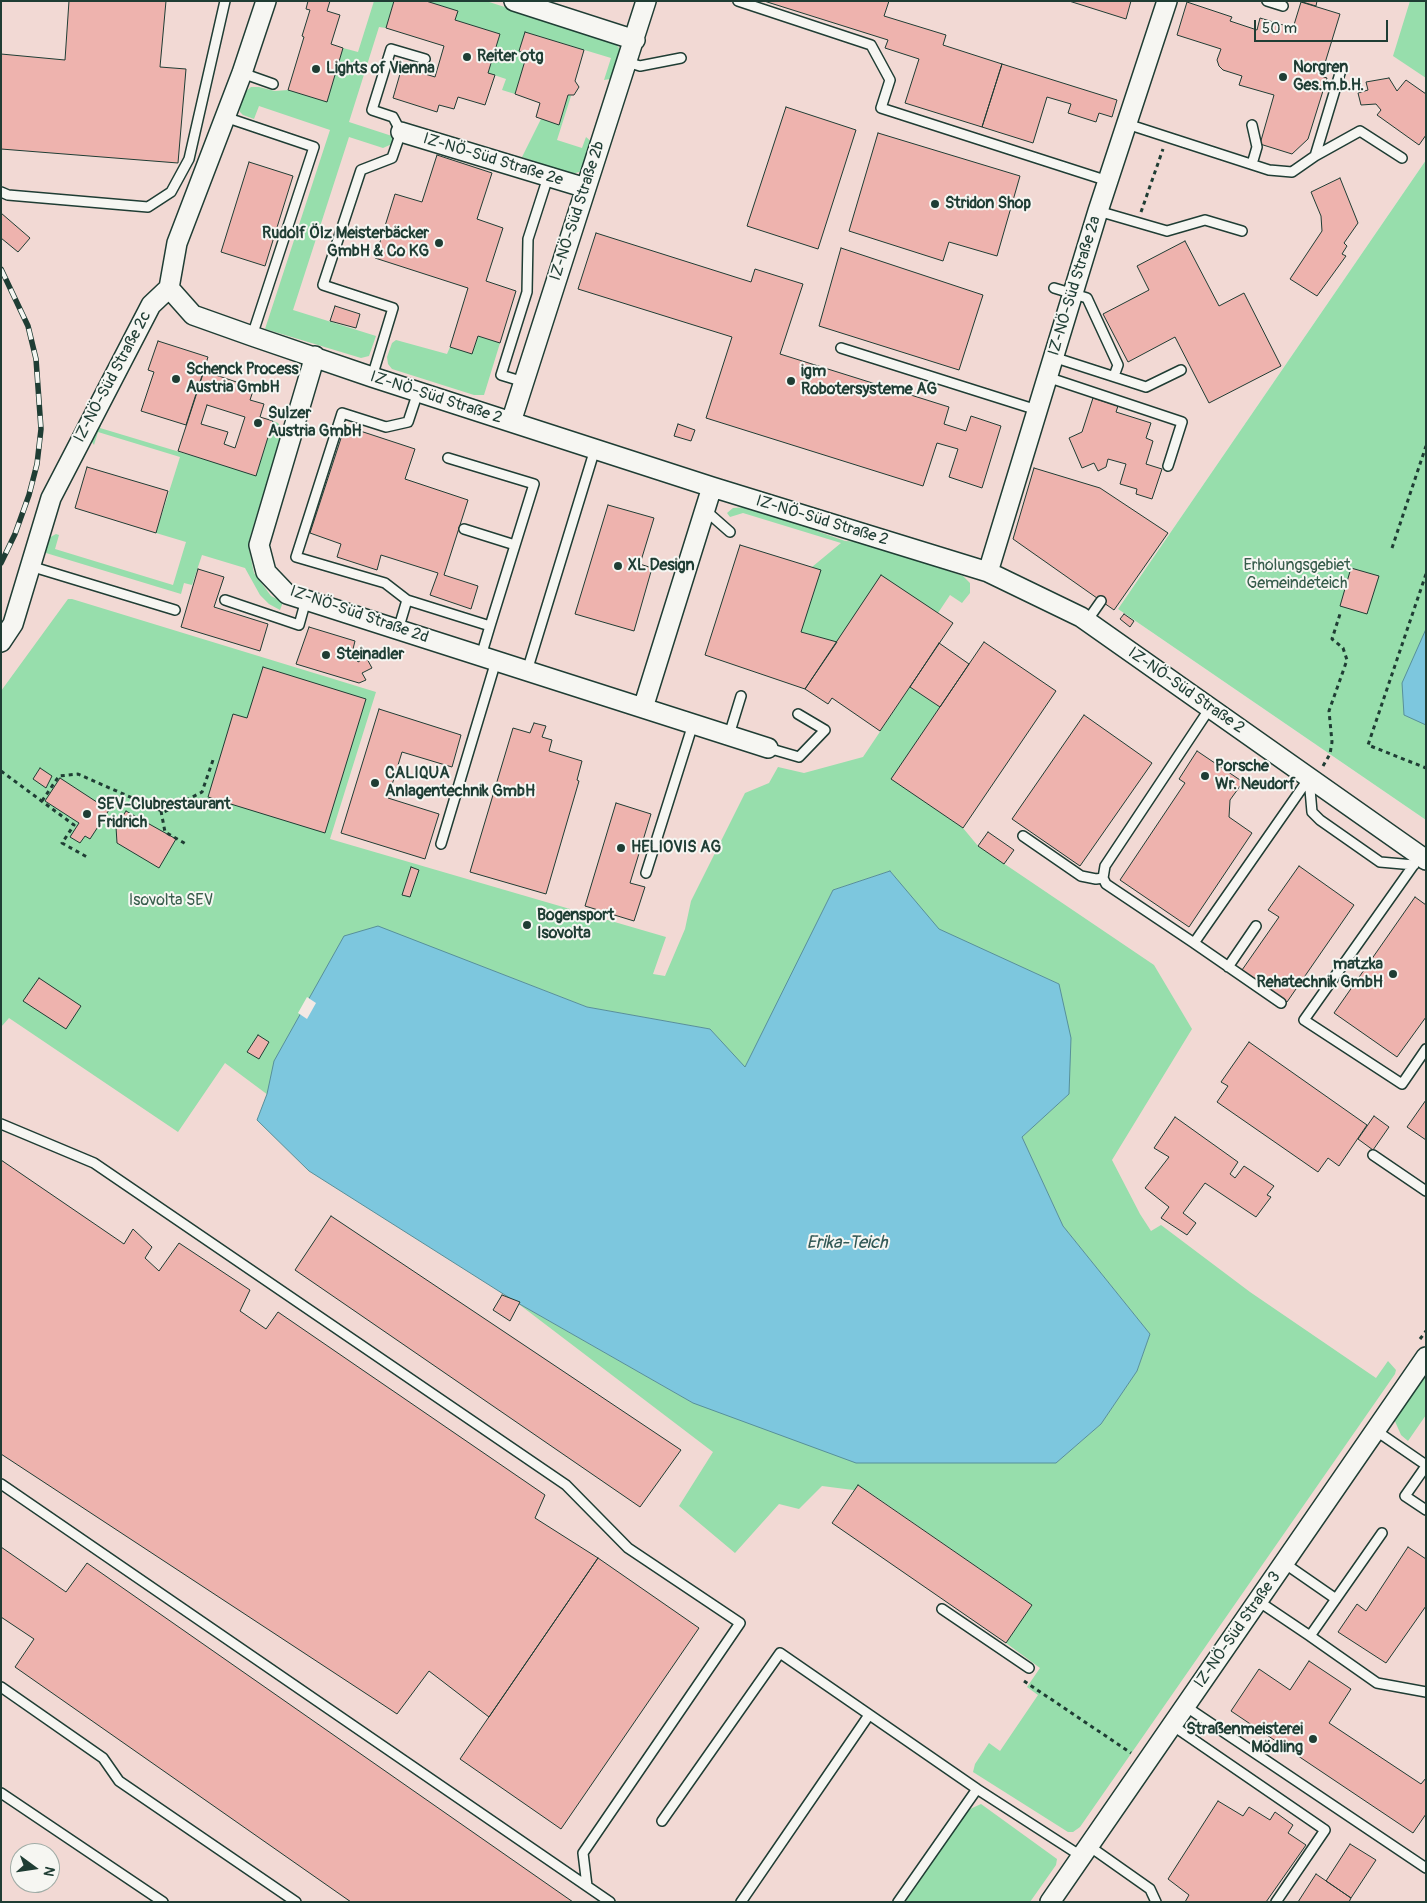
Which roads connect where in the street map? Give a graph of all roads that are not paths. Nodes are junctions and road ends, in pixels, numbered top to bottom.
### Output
1 (225, 1) edge
2 (266, 1) edge
3 (514, 1) edge
4 (646, 1) edge
5 (738, 1) edge
6 (1167, 1) edge
7 (1267, 1) edge
8 (1283, 6) dead end
9 (635, 40) junction
10 (681, 58) dead end
11 (425, 59) dead end
12 (627, 62) junction
13 (1341, 70) dead end
14 (242, 74) junction
15 (273, 84) dead end
16 (225, 117) junction
17 (1128, 124) junction
18 (1252, 125) dead end
19 (401, 132) junction
20 (1315, 156) junction
21 (1402, 158) dead end
22 (1252, 164) junction
23 (548, 177) junction
24 (1108, 181) junction
25 (586, 188) junction
26 (1, 192) edge
27 (1098, 211) junction
28 (1242, 231) dead end
29 (169, 288) junction
30 (1054, 288) dead end
31 (1072, 294) junction
32 (252, 336) junction
33 (841, 348) dead end
34 (315, 356) junction
35 (1054, 357) junction
36 (1182, 370) dead end
37 (1114, 376) junction
38 (372, 377) junction
39 (1047, 377) junction
40 (524, 382) junction
41 (418, 392) junction
42 (1037, 410) junction
43 (511, 422) junction
44 (595, 449) junction
45 (448, 458) dead end
46 (1168, 466) dead end
47 (712, 487) junction
48 (705, 510) junction
49 (464, 529) dead end
50 (730, 532) dead end
51 (515, 545) junction
52 (30, 566) junction
53 (988, 572) junction
54 (225, 600) dead end
55 (306, 600) junction
56 (407, 600) junction
57 (1101, 601) dead end
58 (175, 610) dead end
59 (1087, 621) junction
60 (490, 626) junction
61 (398, 630) junction
62 (1, 642) edge
63 (488, 659) junction
64 (527, 671) junction
65 (742, 696) dead end
66 (643, 708) junction
67 (1210, 708) junction
68 (798, 714) dead end
69 (693, 724) junction
70 (728, 735) junction
71 (768, 748) joint
72 (1311, 779) junction
73 (1023, 836) dead end
74 (441, 844) dead end
75 (1420, 860) edge
76 (646, 873) dead end
77 (1103, 878) junction
78 (1256, 926) dead end
79 (1194, 943) junction
80 (1228, 967) junction
81 (1281, 1003) dead end
82 (1426, 1049) edge
83 (1, 1124) edge
84 (1373, 1155) dead end
85 (1426, 1191) edge
86 (1426, 1357) edge
87 (1375, 1430) junction
88 (1426, 1465) edge
89 (1, 1484) edge
90 (1426, 1510) edge
91 (1382, 1533) dead end
92 (1284, 1563) junction
93 (1336, 1599) junction
94 (1258, 1601) junction
95 (942, 1609) dead end
96 (1310, 1636) junction
97 (1029, 1668) dead end
98 (1, 1687) edge
99 (1426, 1692) edge
100 (1185, 1706) junction
101 (869, 1715) junction
102 (1172, 1725) junction
103 (977, 1789) junction
104 (1, 1793) edge
105 (662, 1821) dead end
106 (1085, 1851) junction
107 (1426, 1868) edge
108 (587, 1886) junction
109 (163, 1902) edge
110 (296, 1902) edge
111 (610, 1902) edge
112 (741, 1902) edge
113 (898, 1902) edge
114 (1050, 1902) edge
115 (1156, 1902) edge
116 (1276, 1902) edge

1 - 26 lane
2 - 14 street
3 - 9 street
4 - 9 street, IZ-NÖ-Süd Straße 2b
5 - 24 lane
6 - 17 street, IZ-NÖ-Süd Straße 2a
7 - 8 lane
9 - 12 street, IZ-NÖ-Süd Straße 2b
10 - 12 lane
11 - 19 lane
12 - 25 street, IZ-NÖ-Süd Straße 2b
13 - 20 lane
14 - 15 lane
14 - 16 street
16 - 29 street
16 - 32 lane
17 - 22 lane
17 - 24 street, IZ-NÖ-Süd Straße 2a
18 - 22 lane
19 - 23 street, IZ-NÖ-Süd Straße 2e
19 - 38 lane
20 - 21 lane
20 - 22 lane
23 - 25 street, IZ-NÖ-Süd Straße 2e
23 - 40 lane
24 - 27 street, IZ-NÖ-Süd Straße 2a
25 - 40 street, IZ-NÖ-Süd Straße 2b
27 - 28 lane
27 - 31 street, IZ-NÖ-Süd Straße 2a
29 - 32 street, IZ-NÖ-Süd Straße 2
29 - 52 street, IZ-NÖ-Süd Straße 2c
30 - 31 lane
31 - 35 street, IZ-NÖ-Süd Straße 2a
31 - 37 lane
32 - 34 street, IZ-NÖ-Süd Straße 2
33 - 42 lane
34 - 38 street, IZ-NÖ-Süd Straße 2
34 - 55 street, IZ-NÖ-Süd Straße 2d
35 - 37 lane
35 - 39 street, IZ-NÖ-Süd Straße 2a
36 - 37 lane
38 - 41 street, IZ-NÖ-Süd Straße 2
39 - 42 street, IZ-NÖ-Süd Straße 2a
39 - 46 lane
40 - 43 street, IZ-NÖ-Süd Straße 2b
41 - 43 street, IZ-NÖ-Süd Straße 2
41 - 56 lane
42 - 53 street, IZ-NÖ-Süd Straße 2a
43 - 44 street, IZ-NÖ-Süd Straße 2
44 - 47 street, IZ-NÖ-Süd Straße 2
44 - 64 lane
45 - 51 lane
47 - 48 street
47 - 53 street, IZ-NÖ-Süd Straße 2
48 - 50 lane
48 - 66 street
49 - 51 lane
51 - 60 lane
52 - 58 lane
52 - 62 street, IZ-NÖ-Süd Straße 2c
53 - 59 street, IZ-NÖ-Süd Straße 2
54 - 55 lane
55 - 61 street, IZ-NÖ-Süd Straße 2d
56 - 60 lane
56 - 61 lane
57 - 59 lane
59 - 67 street, IZ-NÖ-Süd Straße 2
60 - 63 lane
61 - 63 street, IZ-NÖ-Süd Straße 2d
63 - 64 street, IZ-NÖ-Süd Straße 2d
63 - 74 lane
64 - 66 street, IZ-NÖ-Süd Straße 2d
65 - 70 lane
66 - 69 street, IZ-NÖ-Süd Straße 2d
67 - 72 street, IZ-NÖ-Süd Straße 2
67 - 77 lane
68 - 71 lane
69 - 70 street, IZ-NÖ-Süd Straße 2d
69 - 76 lane
70 - 71 street, IZ-NÖ-Süd Straße 2d
72 - 75 street, IZ-NÖ-Süd Straße 2
72 - 75 lane
72 - 79 lane
73 - 77 lane
75 - 82 lane
77 - 79 lane
78 - 80 lane
79 - 80 lane
80 - 81 lane
83 - 108 lane
84 - 85 lane
86 - 87 street, IZ-NÖ-Süd Straße 3
87 - 88 lane
87 - 92 street, IZ-NÖ-Süd Straße 3
88 - 90 lane
89 - 108 lane
91 - 93 lane
92 - 93 lane
92 - 94 street, IZ-NÖ-Süd Straße 3
93 - 96 lane
94 - 96 lane
94 - 100 street, IZ-NÖ-Süd Straße 3
95 - 97 lane
96 - 99 lane
98 - 110 lane
100 - 102 street, IZ-NÖ-Süd Straße 3
100 - 107 lane
101 - 103 lane
101 - 105 lane
101 - 112 lane
102 - 106 street, IZ-NÖ-Süd Straße 3
102 - 116 lane
103 - 106 lane
103 - 113 lane
104 - 109 lane
106 - 114 street, IZ-NÖ-Süd Straße 3
106 - 115 lane
108 - 111 lane

